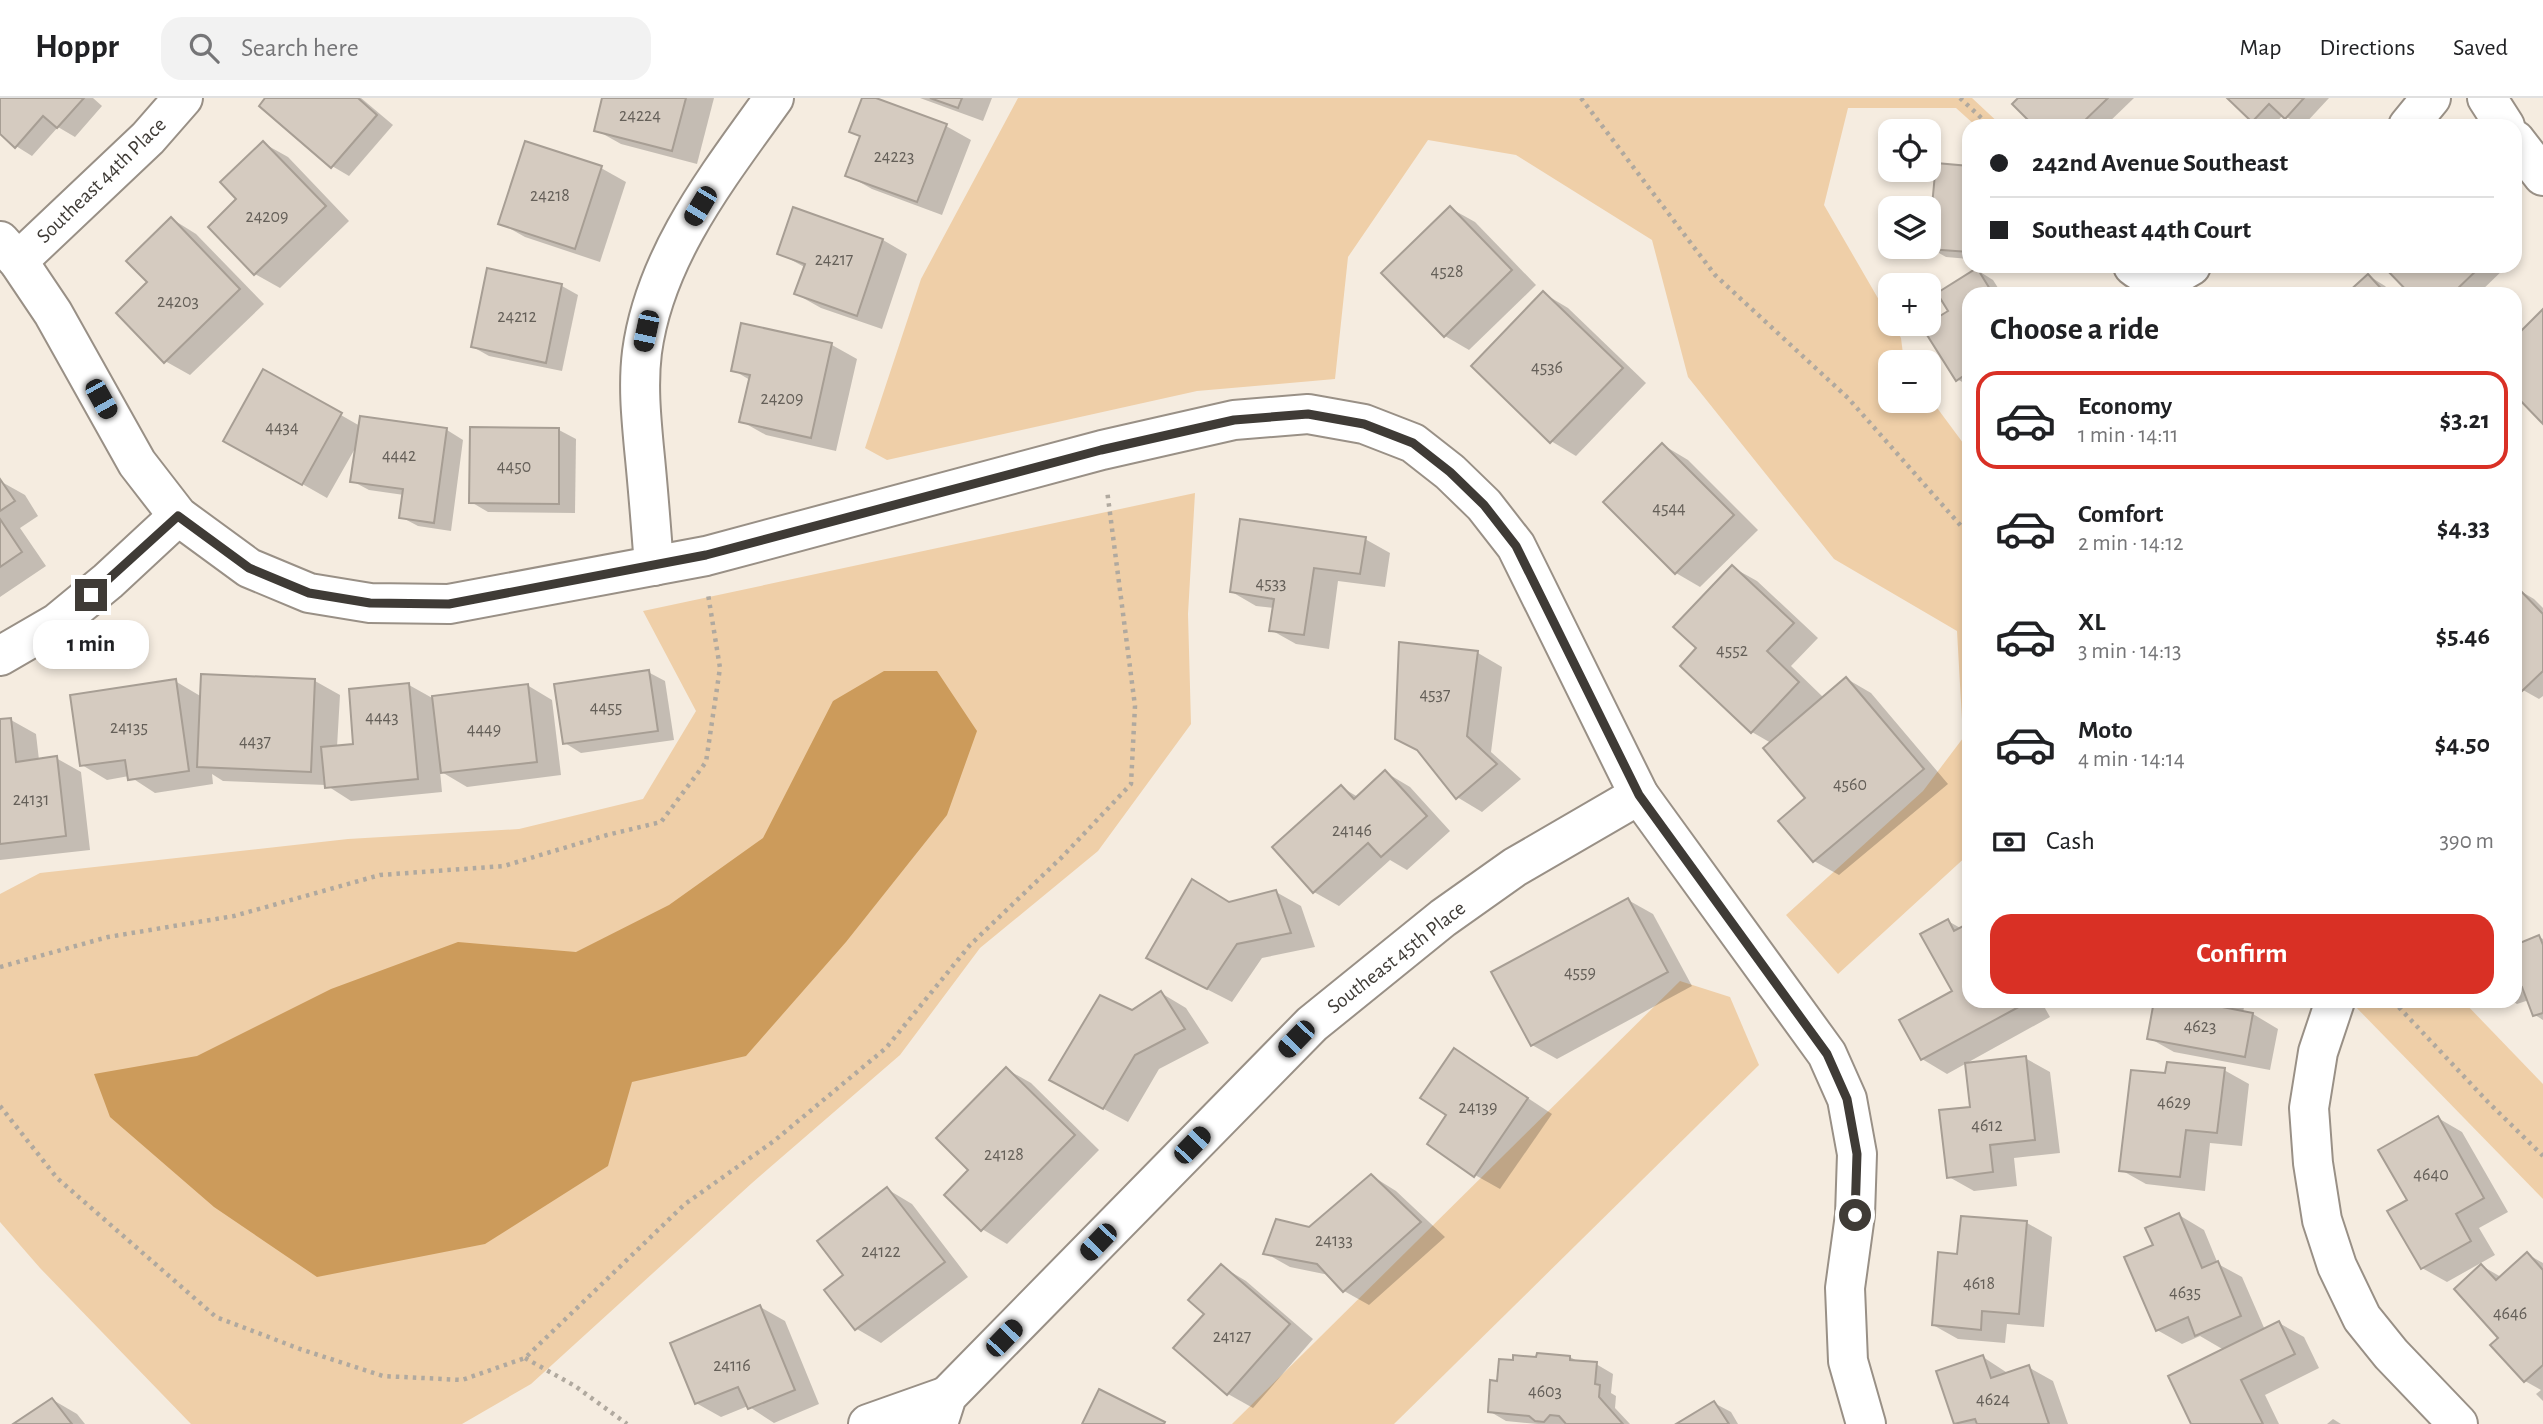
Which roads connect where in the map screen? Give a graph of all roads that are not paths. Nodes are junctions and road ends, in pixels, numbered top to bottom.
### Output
1 (183, 98) edge
2 (774, 98) edge
3 (2431, 98) edge
4 (2487, 98) edge
5 (2414, 119) edge
6 (2500, 119) edge
7 (2522, 149) edge
8 (2543, 176) edge
9 (9, 251) edge
10 (2146, 273) edge
11 (2180, 273) edge
12 (178, 516) junction
13 (654, 566) junction
14 (0, 656) edge
15 (1639, 795) junction
16 (2333, 1008) edge
17 (942, 1410) edge
18 (868, 1424) edge
19 (1866, 1424) edge
20 (2458, 1424) edge

1 - 9 street, Southeast 44th Place
2 - 13 street
3 - 5 street
4 - 6 street
7 - 8 street
9 - 12 street
10 - 11 street
12 - 13 street
12 - 14 street
13 - 15 street
15 - 17 street, Southeast 45th Place
15 - 19 street
16 - 20 street
17 - 18 street, Southeast 45th Place

